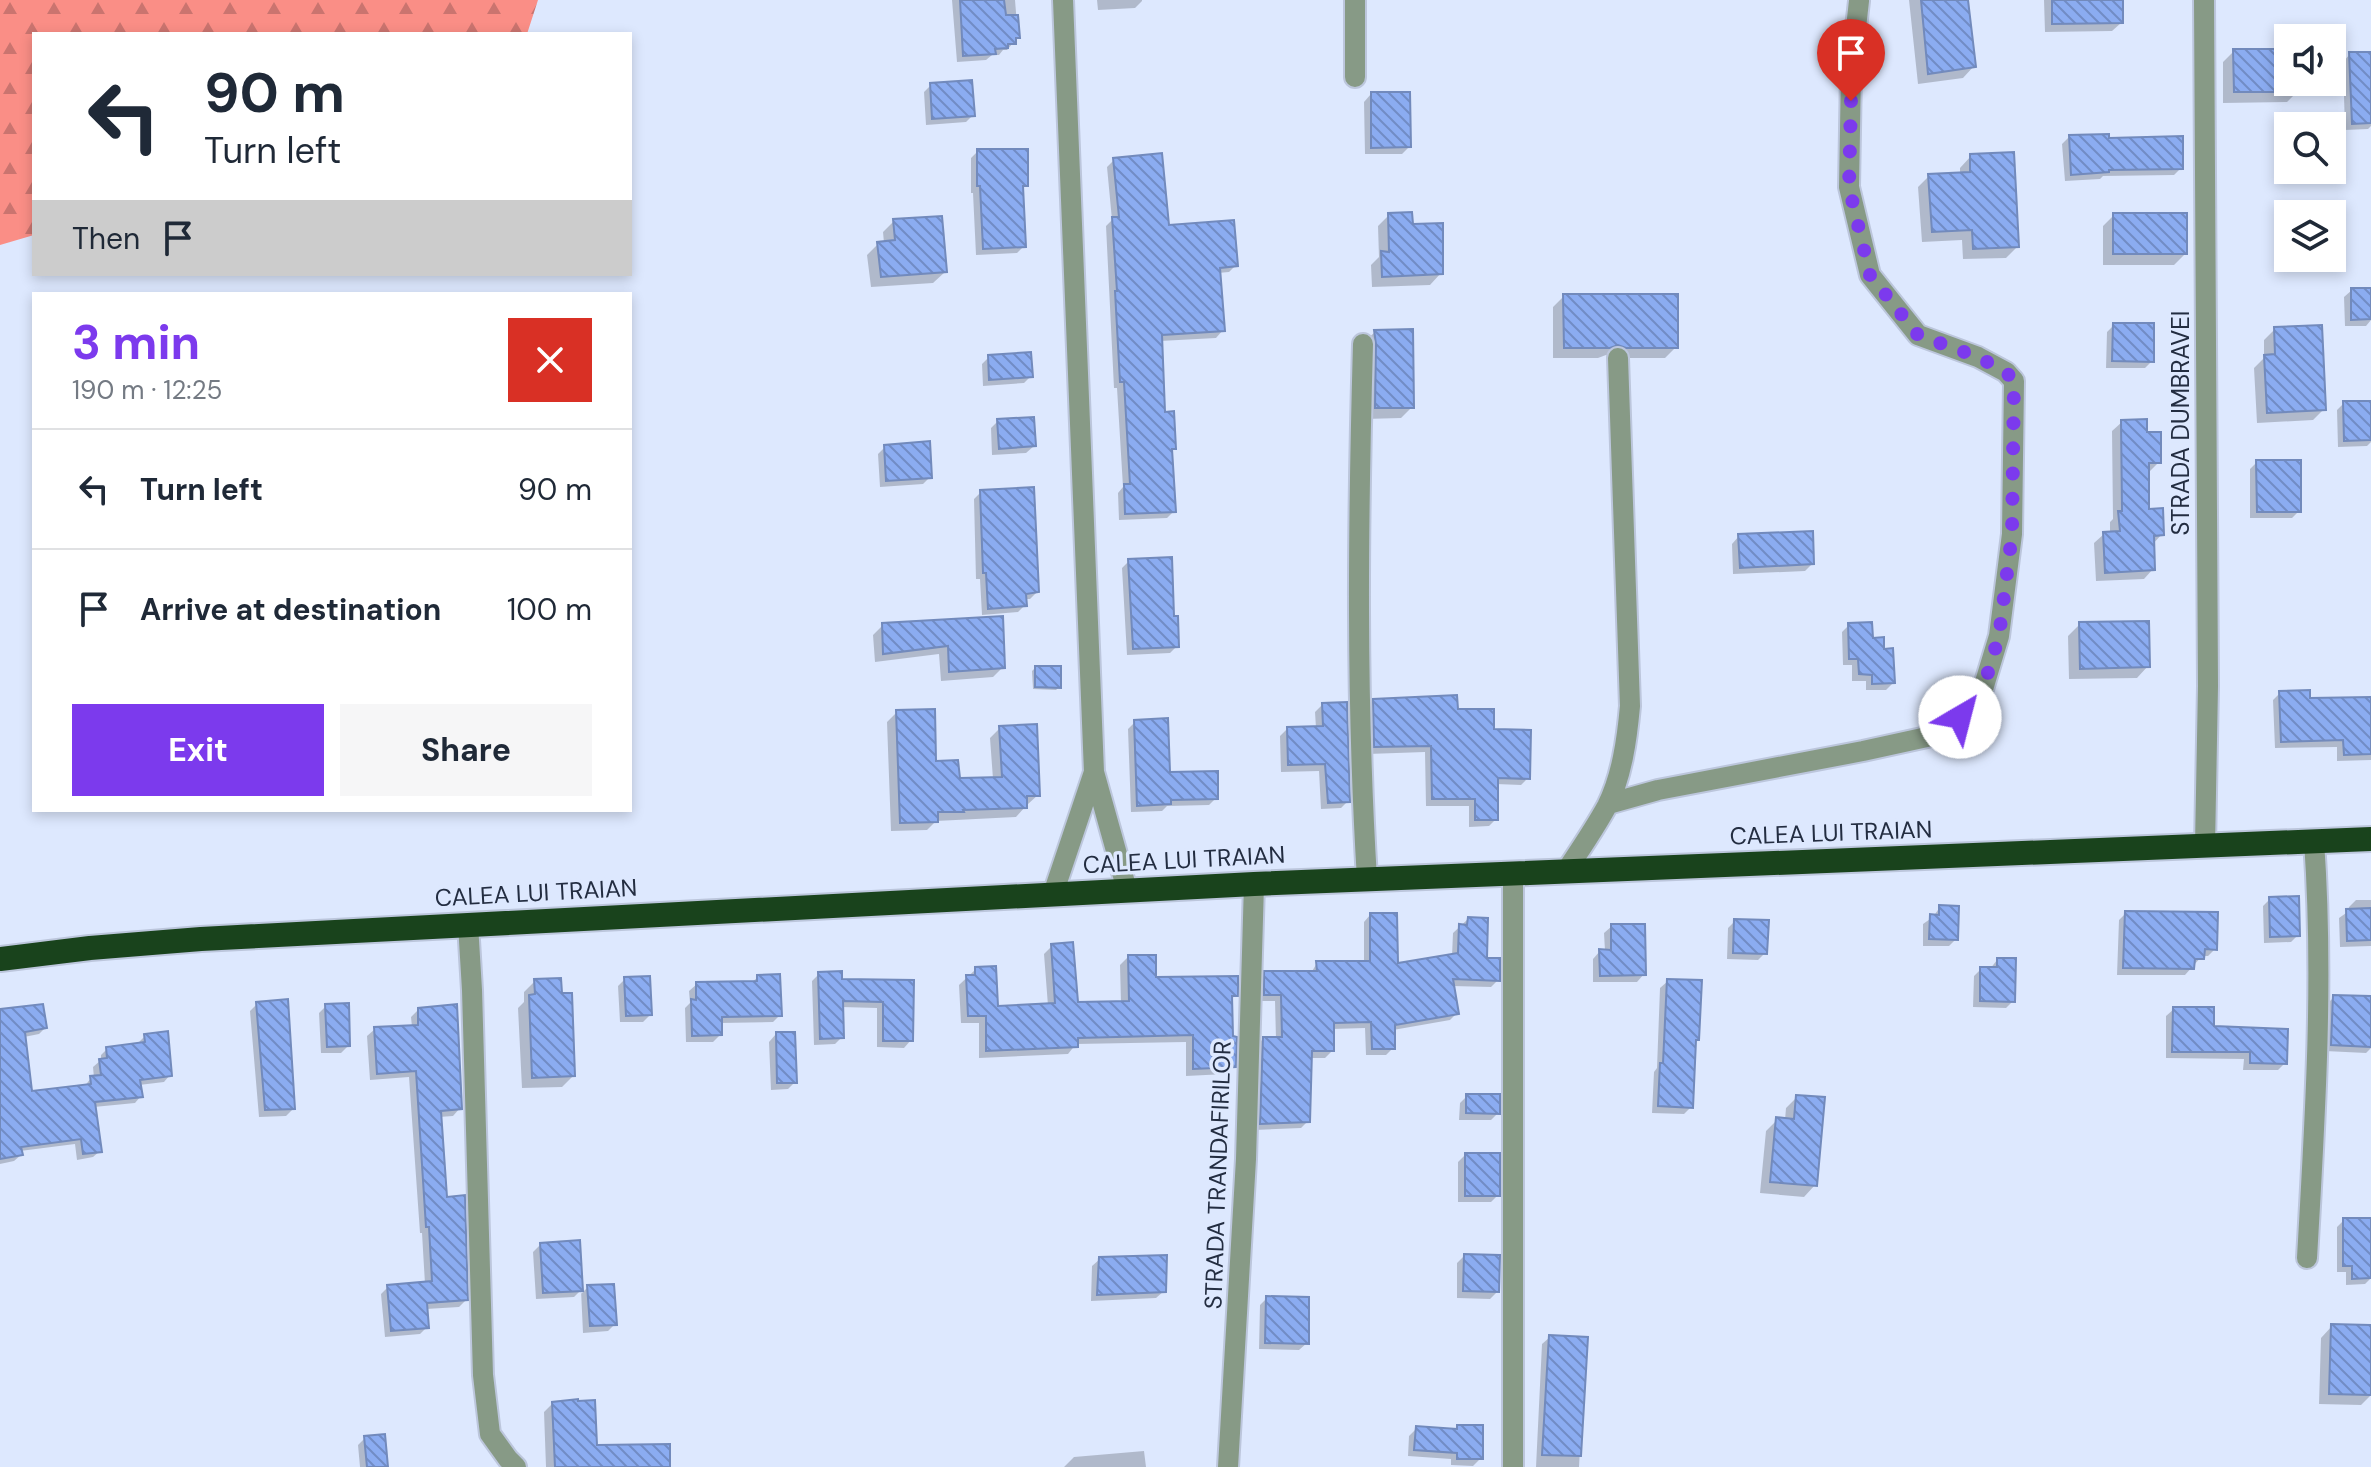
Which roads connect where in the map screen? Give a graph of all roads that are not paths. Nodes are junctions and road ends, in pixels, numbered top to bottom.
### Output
1 (1063, 0) edge
2 (1355, 0) edge
3 (2204, 0) edge
4 (1859, 1) edge
5 (1355, 77) dead end
6 (1363, 344) dead end
7 (1618, 358) dead end
8 (1094, 772) junction
9 (1608, 804) junction
10 (2371, 839) edge
11 (2314, 841) junction
12 (2205, 846) junction
13 (1566, 871) junction
14 (1513, 874) junction
15 (1367, 879) junction
16 (1254, 884) junction
17 (1127, 890) junction
18 (1053, 894) junction
19 (468, 924) junction
20 (0, 959) edge
21 (2307, 1258) dead end
22 (516, 1467) edge
23 (1228, 1467) edge
24 (1513, 1467) edge

1 - 8 street
2 - 5 street
3 - 12 street, STRADA DUMBRAVEI
4 - 9 street
6 - 15 street
7 - 9 street
8 - 17 street
8 - 18 street
9 - 13 street
10 - 11 highway, CALEA LUI TRAIAN
11 - 12 highway, CALEA LUI TRAIAN
11 - 21 street
12 - 13 highway, CALEA LUI TRAIAN
13 - 14 highway, CALEA LUI TRAIAN
14 - 15 highway, CALEA LUI TRAIAN
14 - 24 street
15 - 16 highway, CALEA LUI TRAIAN
16 - 17 highway, CALEA LUI TRAIAN
16 - 23 street, STRADA TRANDAFIRILOR
17 - 18 highway, CALEA LUI TRAIAN
18 - 19 highway, CALEA LUI TRAIAN
19 - 20 highway, CALEA LUI TRAIAN
19 - 22 street

